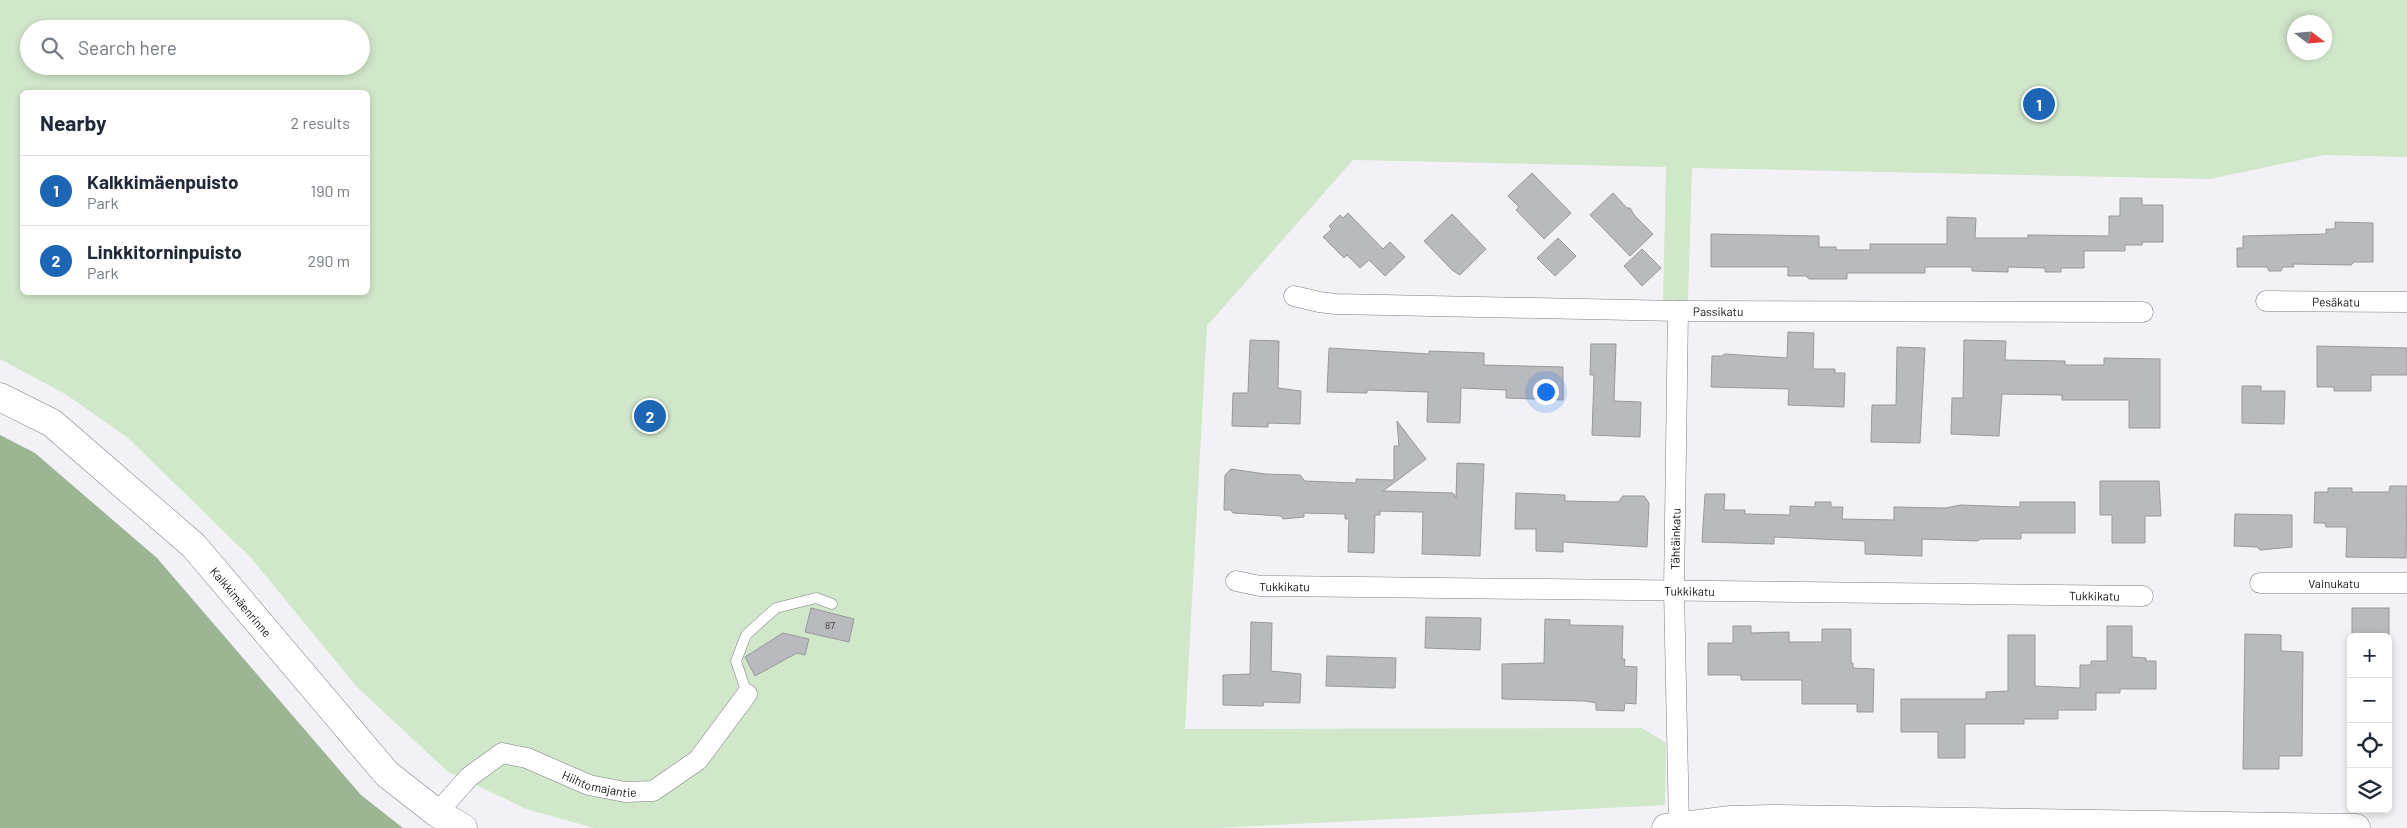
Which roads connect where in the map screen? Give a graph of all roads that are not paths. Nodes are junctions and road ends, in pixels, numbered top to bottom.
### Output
1 (1294, 296) dead end
2 (2266, 302) dead end
3 (2407, 302) edge
4 (1678, 311) junction
5 (2143, 312) dead end
6 (0, 397) edge
7 (1236, 580) dead end
8 (2260, 582) dead end
9 (2407, 583) edge
10 (1674, 590) junction
11 (2143, 596) dead end
12 (832, 604) dead end
13 (748, 694) joint
14 (437, 813) junction
15 (1672, 827) edge
16 (463, 828) edge
17 (2356, 828) edge

1 - 4 street, Passikatu
2 - 3 street, Pesäkatu
4 - 5 street, Passikatu
4 - 10 street, Tähtäinkatu
6 - 14 street, Kalkkimäenrinne
7 - 10 street, Tukkikatu
8 - 9 street, Vainukatu
10 - 11 street, Tukkikatu
10 - 15 street, Tähtäinkatu
12 - 13 lane
13 - 14 street, Hiihtomajantie
14 - 16 street, Kalkkimäenrinne
15 - 17 street

